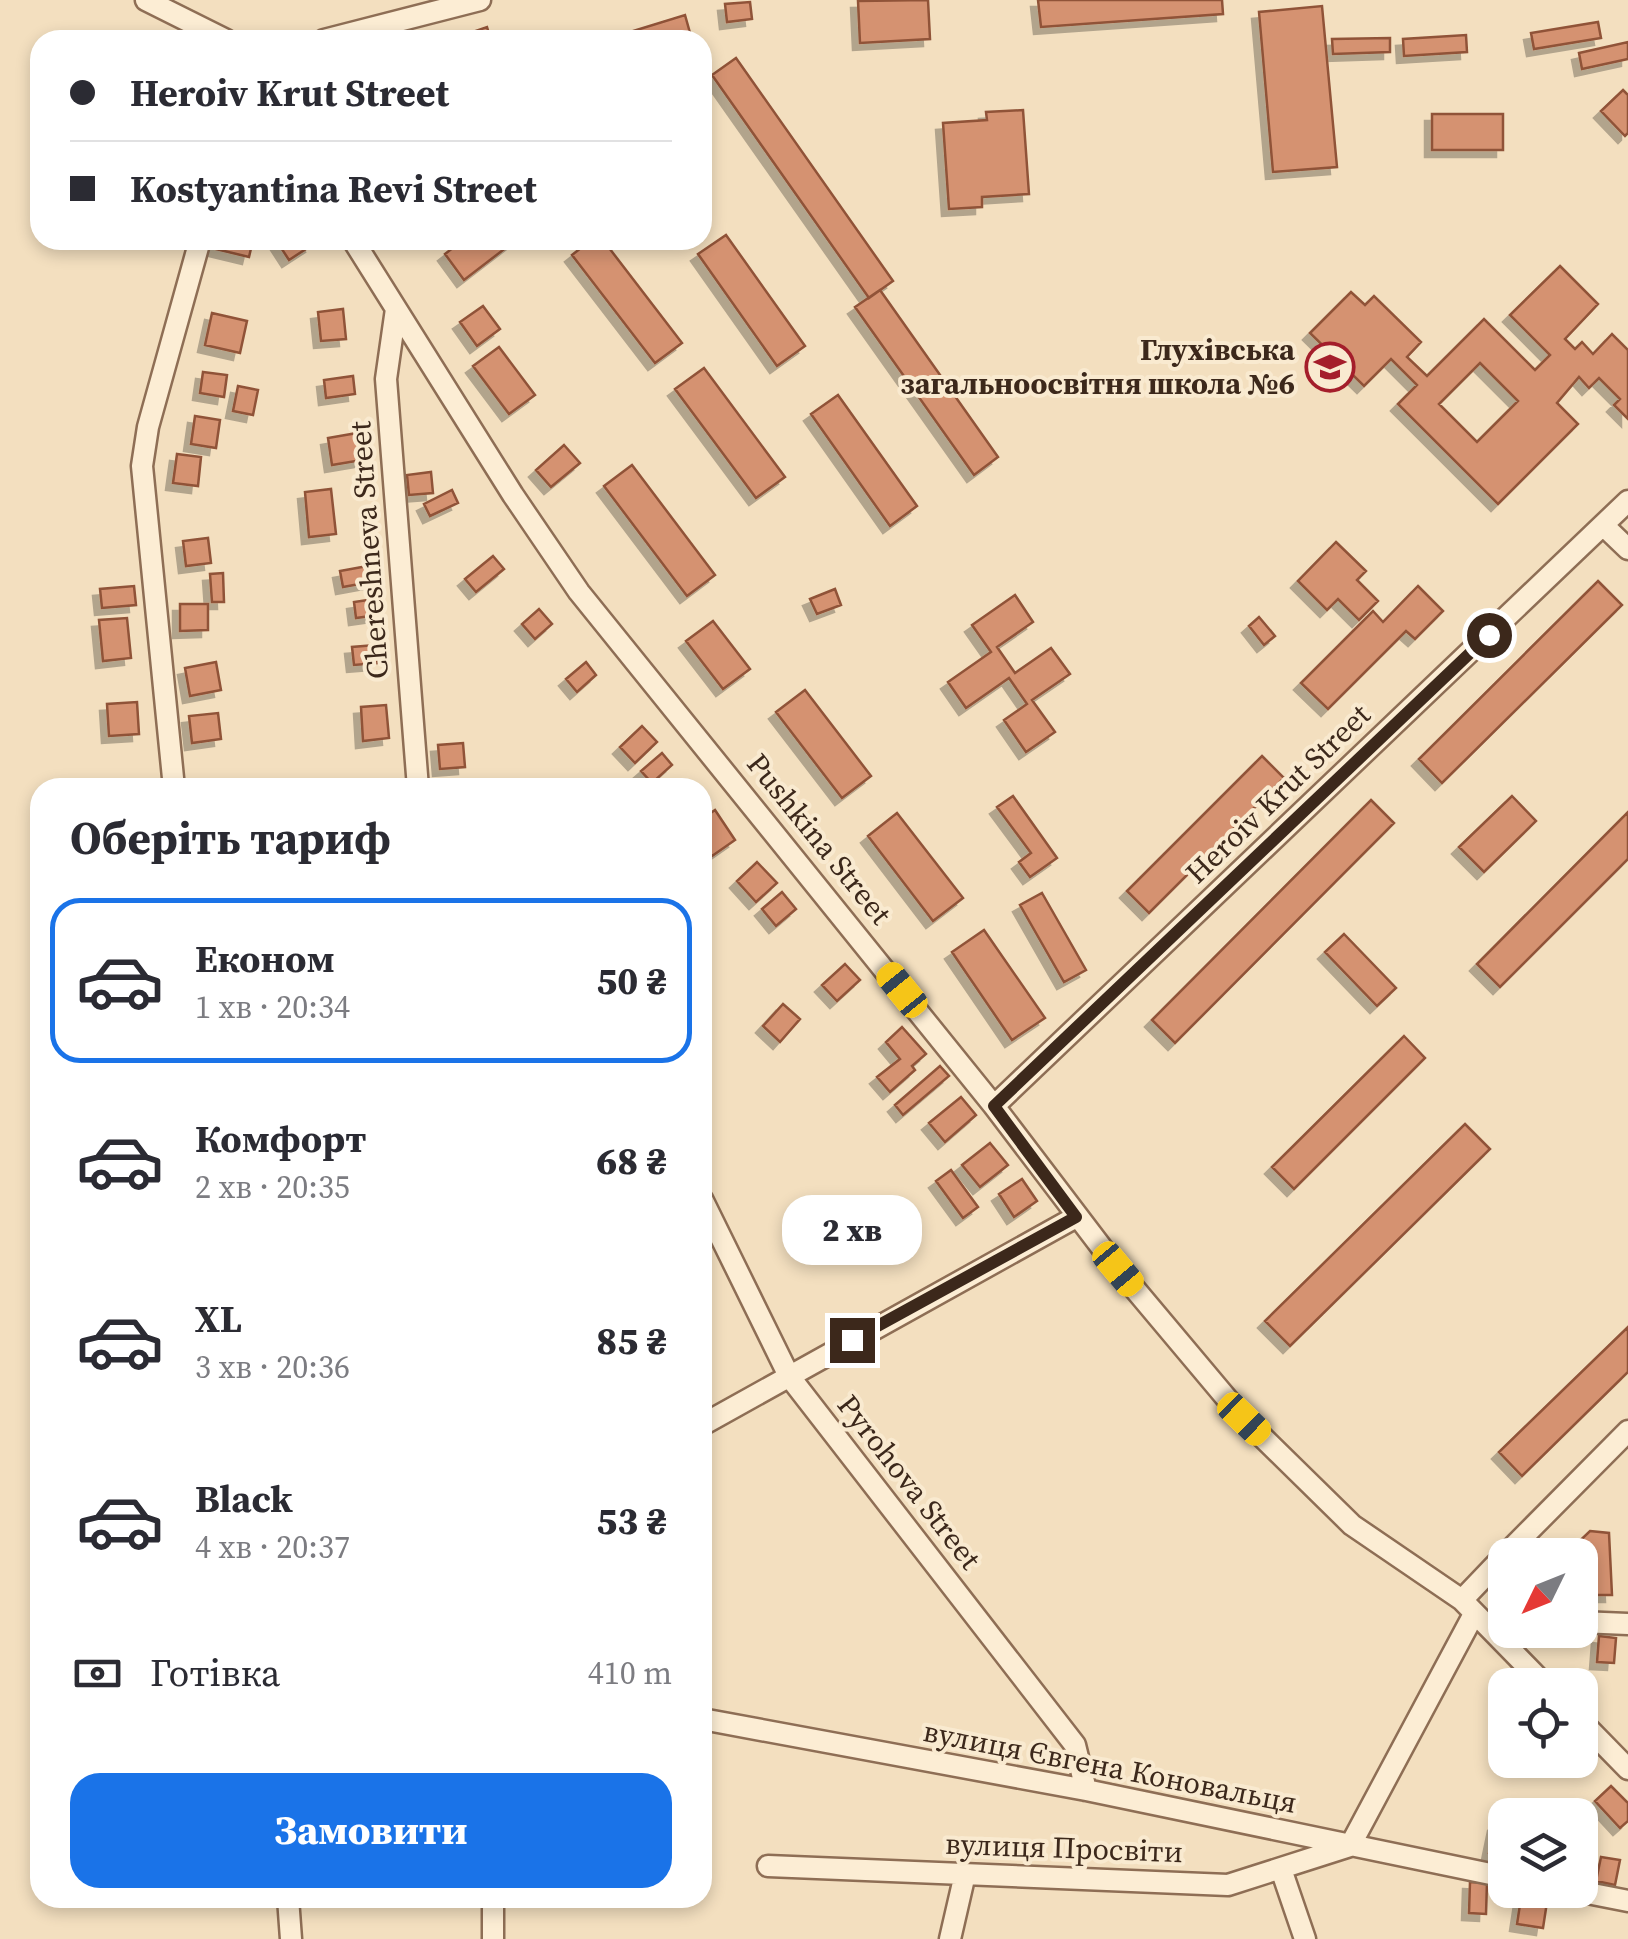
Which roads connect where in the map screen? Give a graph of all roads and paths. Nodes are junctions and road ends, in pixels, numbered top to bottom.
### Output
1 (146, 0) edge
2 (480, 0) edge
3 (206, 30) edge
4 (363, 30) edge
5 (197, 250) edge
6 (359, 250) edge
7 (396, 308) junction
8 (1628, 501) edge
9 (1604, 526) junction
10 (1628, 549) edge
11 (173, 778) edge
12 (417, 778) edge
13 (994, 1106) junction
14 (1076, 1217) junction
15 (712, 1219) edge
16 (788, 1376) junction
17 (712, 1418) edge
18 (1628, 1431) edge
19 (1522, 1538) edge
20 (1488, 1579) edge
21 (1468, 1607) junction
22 (1488, 1620) edge
23 (1598, 1623) edge
24 (1628, 1624) edge
25 (1515, 1648) edge
26 (1532, 1668) edge
27 (712, 1721) edge
28 (1598, 1738) edge
29 (1628, 1769) edge
30 (1086, 1790) junction
31 (1350, 1846) junction
32 (768, 1866) dead end
33 (1281, 1869) junction
34 (965, 1874) junction
35 (1488, 1874) edge
36 (1598, 1895) edge
37 (1628, 1901) edge
38 (289, 1908) edge
39 (493, 1908) edge
40 (292, 1939) edge
41 (493, 1939) edge
42 (950, 1939) edge
43 (1306, 1939) edge

1 - 3 street
2 - 4 street
5 - 11 street
6 - 7 street, Pushkina Street
7 - 12 street, Chereshneva Street
7 - 13 street, Pushkina Street
8 - 9 street, Heroiv Krut Street
9 - 10 street
9 - 13 street, Heroiv Krut Street
13 - 14 street, Pushkina Street
14 - 16 street
14 - 21 street, Pushkina Street
15 - 16 street, Pyrohova Street
16 - 17 street
16 - 30 street, Pyrohova Street
18 - 19 street
20 - 21 street
21 - 22 street, Pushkina Street
21 - 31 street
23 - 24 street
25 - 26 street, Pushkina Street
27 - 30 street, вулиця Євгена Коновальця
28 - 29 street
30 - 31 street, вулиця Євгена Коновальця
31 - 33 street, вулиця Просвіти
31 - 35 street, вулиця Євгена Коновальця
32 - 34 street, вулиця Просвіти
33 - 34 street, вулиця Просвіти
33 - 43 street
34 - 42 street
36 - 37 street
38 - 40 street
39 - 41 street

